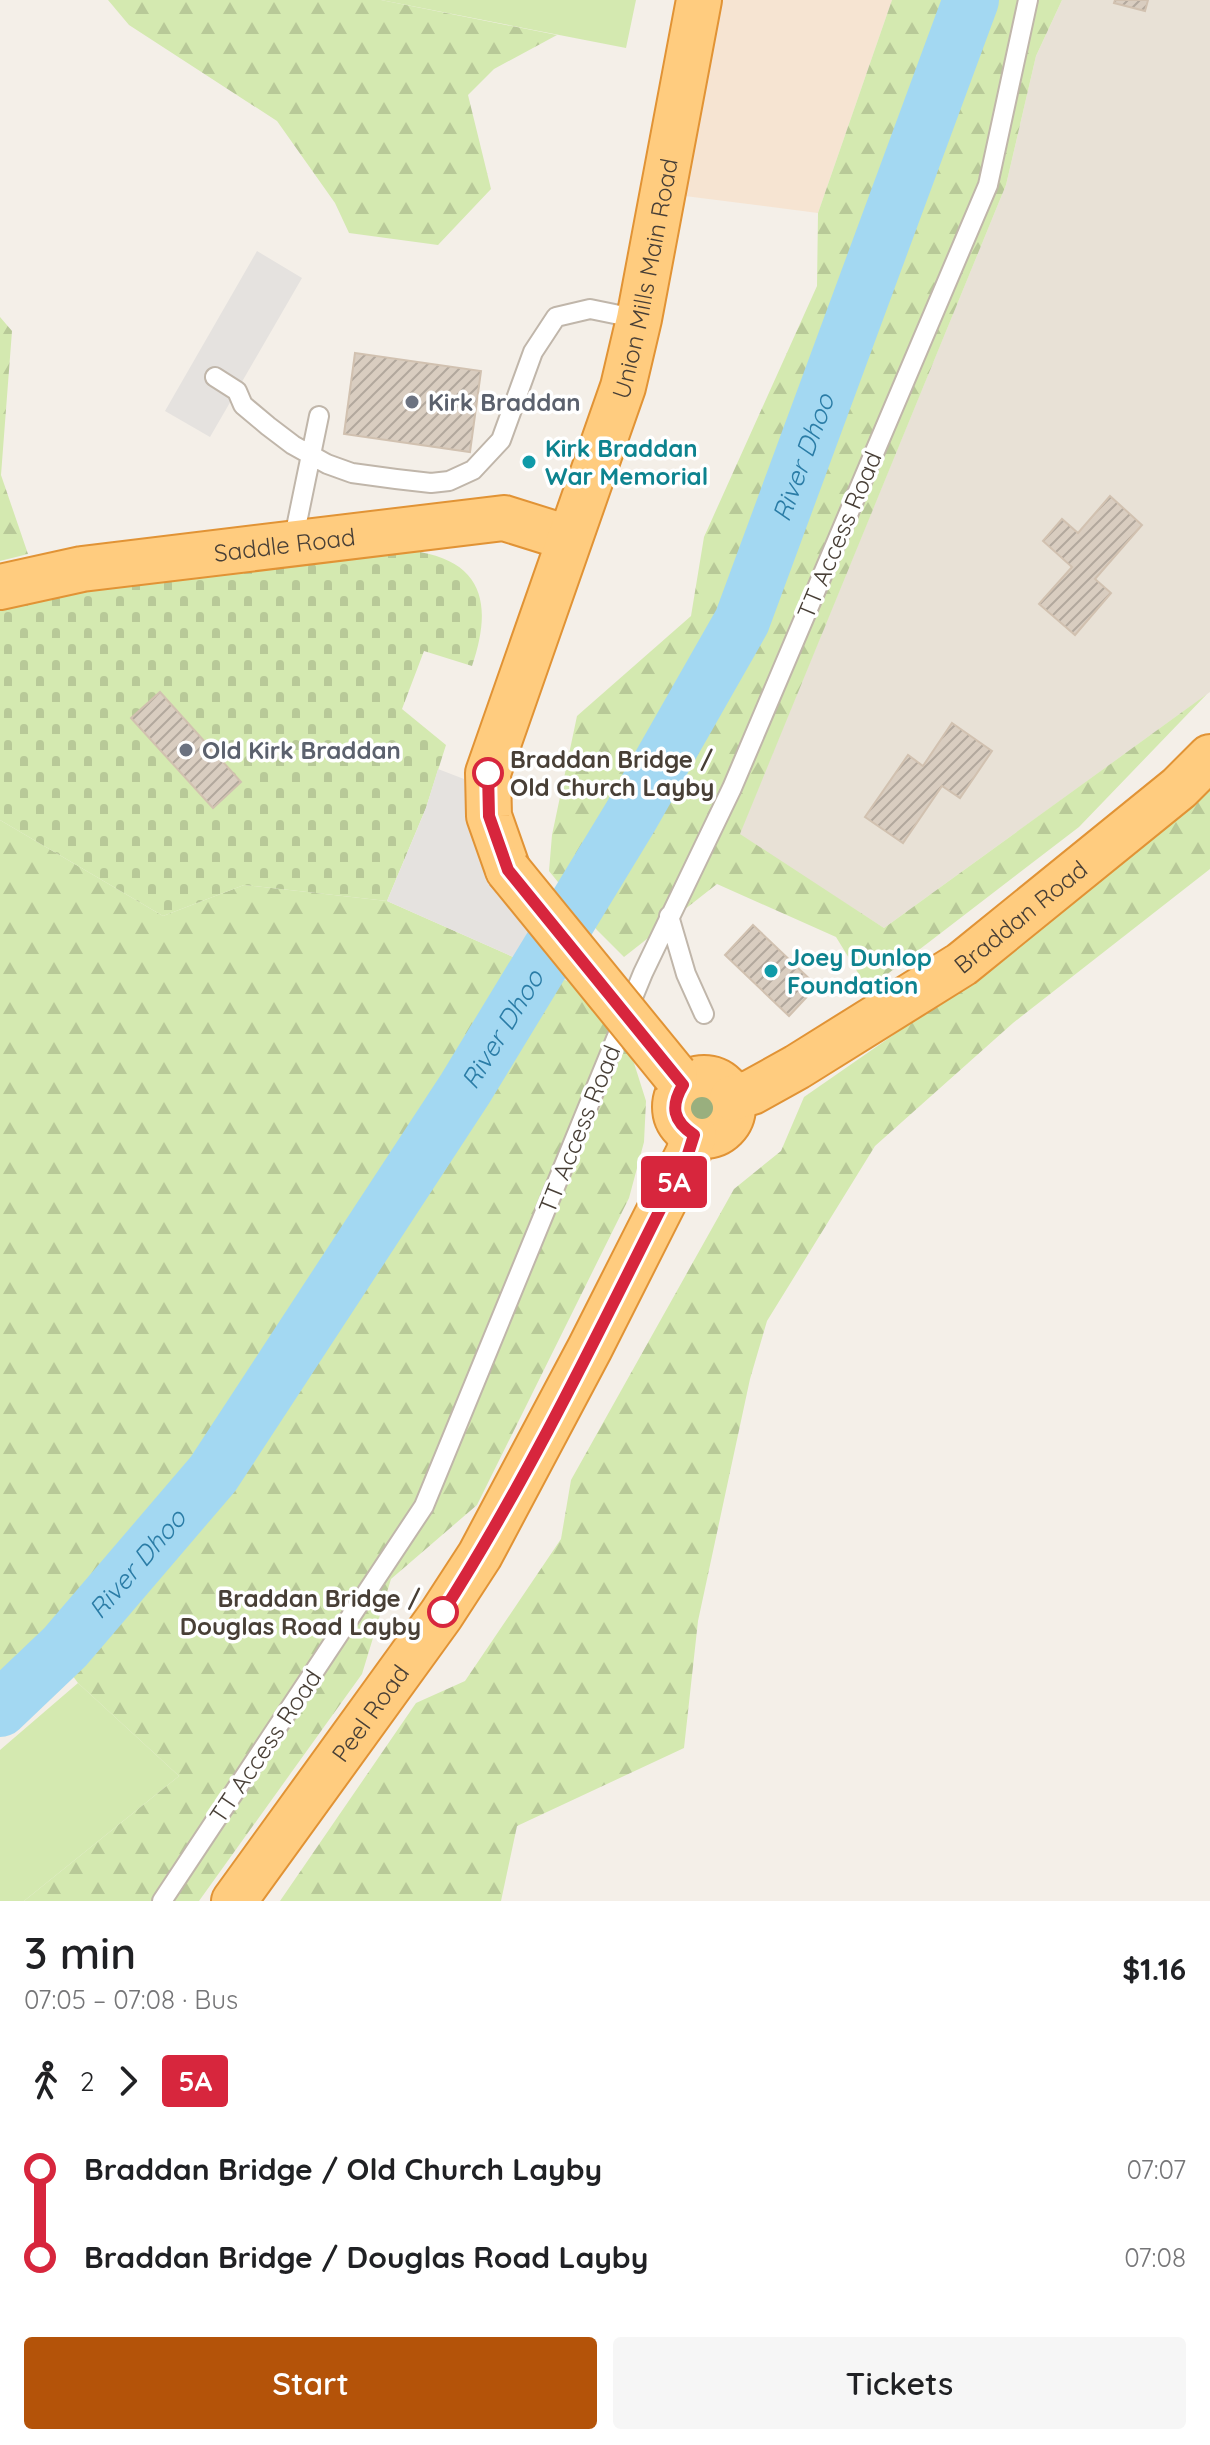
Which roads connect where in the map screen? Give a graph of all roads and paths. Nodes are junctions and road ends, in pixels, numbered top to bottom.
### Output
1 (699, 0) edge
2 (1028, 0) edge
3 (639, 319) junction
4 (215, 377) dead end
5 (319, 416) dead end
6 (313, 456) junction
7 (568, 538) junction
8 (293, 543) junction
9 (0, 587) edge
10 (1210, 757) edge
11 (669, 916) junction
12 (704, 1014) dead end
13 (679, 1080) junction
14 (732, 1098) junction
15 (694, 1135) junction
16 (162, 1901) edge
17 (234, 1901) edge

1 - 3 highway, Union Mills Main Road
2 - 11 lane, TT Access Road
3 - 6 lane
3 - 7 highway, Union Mills Main Road
4 - 6 lane
5 - 6 lane
6 - 8 lane
7 - 8 highway, Saddle Road
7 - 13 highway, Union Mills Main Road, bridge
8 - 9 highway, Saddle Road
10 - 14 highway, Braddan Road
11 - 12 lane
11 - 16 lane, TT Access Road
13 - 14 highway
13 - 15 highway
14 - 15 highway
15 - 17 highway, Peel Road

